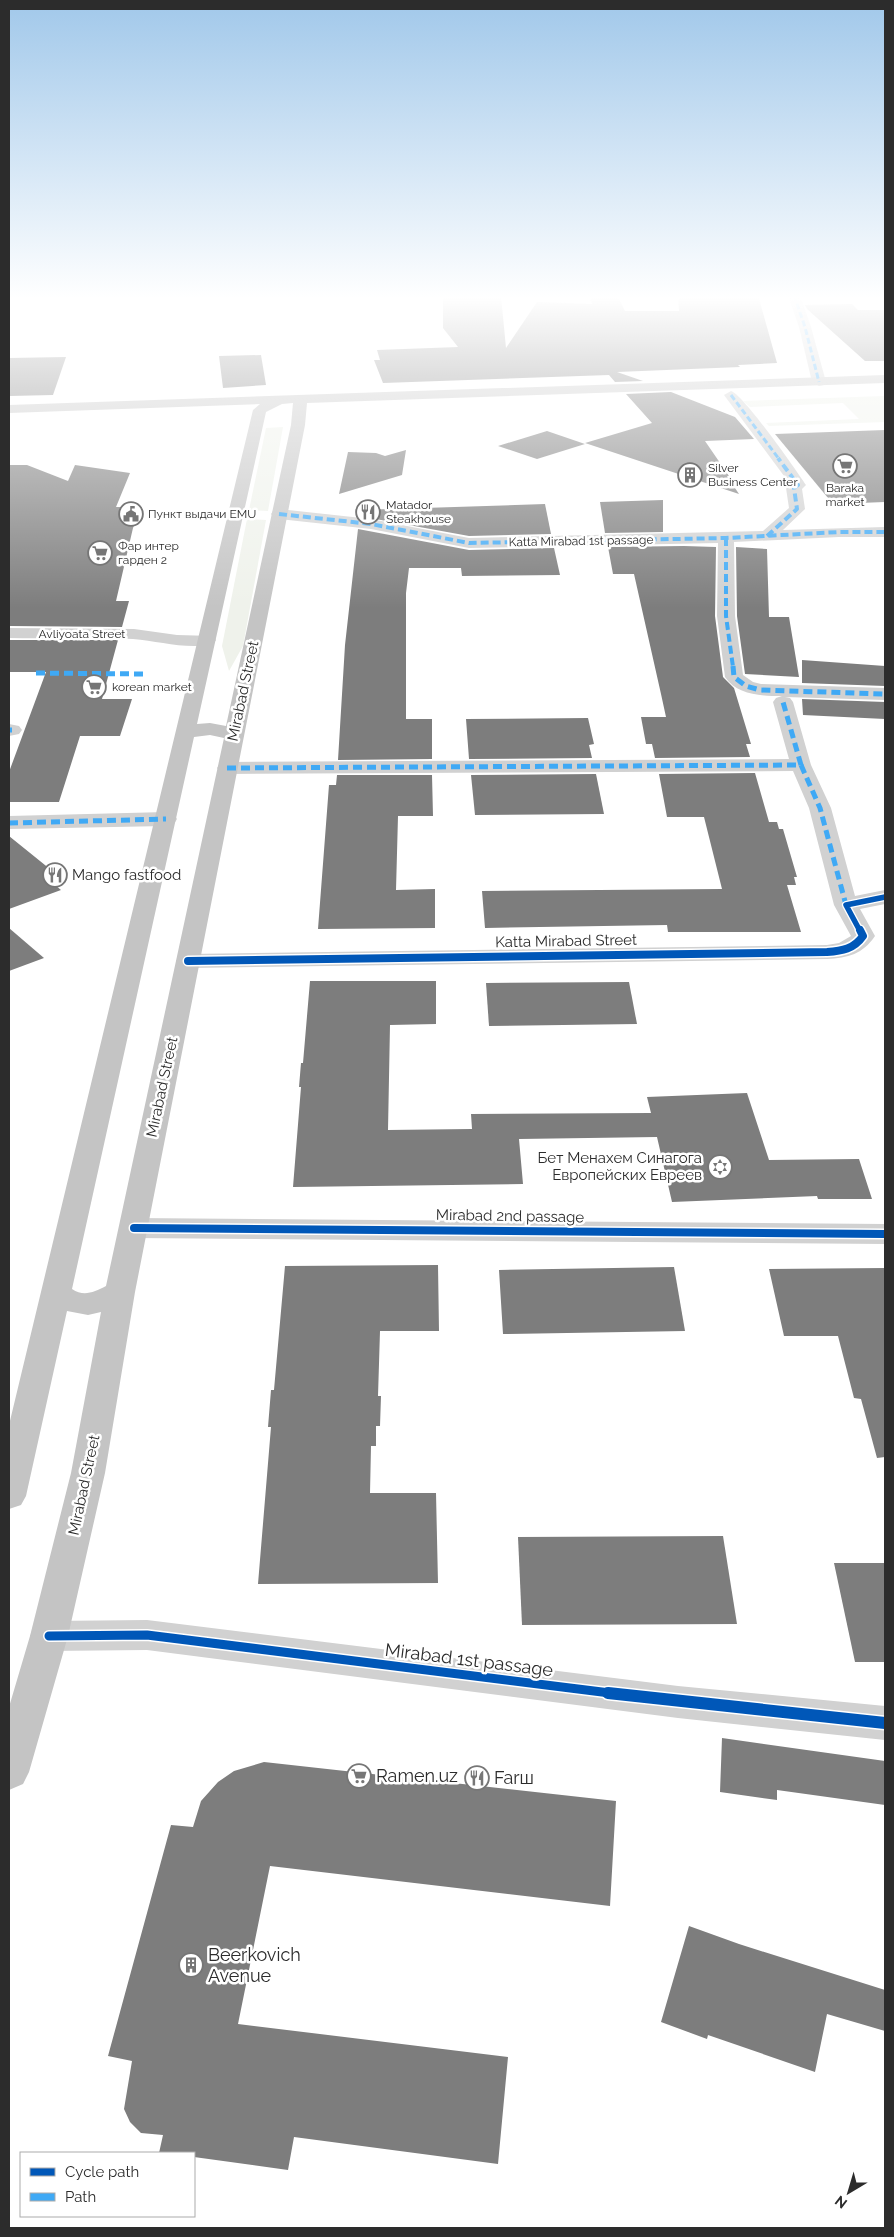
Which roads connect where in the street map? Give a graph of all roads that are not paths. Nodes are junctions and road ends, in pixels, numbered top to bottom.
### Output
1 (409, 399) edge
2 (548, 399) edge
3 (733, 399) edge
4 (277, 400) junction
5 (300, 404) junction
6 (9, 409) edge
7 (260, 410) junction
8 (9, 419) edge
9 (279, 514) junction
10 (885, 532) edge
11 (767, 536) junction
12 (726, 538) junction
13 (9, 633) edge
14 (207, 640) junction
15 (885, 694) edge
16 (783, 702) dead end
17 (185, 734) junction
18 (234, 734) junction
19 (801, 765) junction
20 (227, 768) junction
21 (166, 819) junction
22 (9, 823) edge
23 (885, 897) edge
24 (846, 905) junction
25 (188, 961) junction
26 (134, 1228) junction
27 (885, 1234) edge
28 (120, 1292) junction
29 (56, 1293) junction
30 (9, 1496) edge
31 (49, 1636) junction
32 (885, 1723) edge
33 (9, 1772) edge

1 - 5 main road
2 - 5 main road
3 - 11 street
4 - 5 main road
4 - 6 main road
4 - 7 main road
5 - 7 main road
5 - 9 main road, Mirabad Street
7 - 8 main road
7 - 14 main road
9 - 12 street, Katta Mirabad 1st passage
9 - 18 main road, Mirabad Street
10 - 11 street, Katta Mirabad 1st passage
11 - 12 street, Katta Mirabad 1st passage
12 - 15 street
13 - 14 street
14 - 17 main road
16 - 19 street
17 - 18 main road
17 - 21 main road
18 - 20 main road, Mirabad Street
19 - 20 street
19 - 24 street
20 - 25 main road, Mirabad Street
21 - 22 street
21 - 29 main road
23 - 24 street
24 - 25 street, Katta Mirabad Street
25 - 26 main road, Mirabad Street
26 - 27 street, Mirabad 2nd passage
26 - 28 main road, Mirabad Street
28 - 29 main road
28 - 31 main road, Mirabad Street
29 - 30 main road
31 - 32 street, Mirabad 1st passage
31 - 33 main road, Mirabad Street

